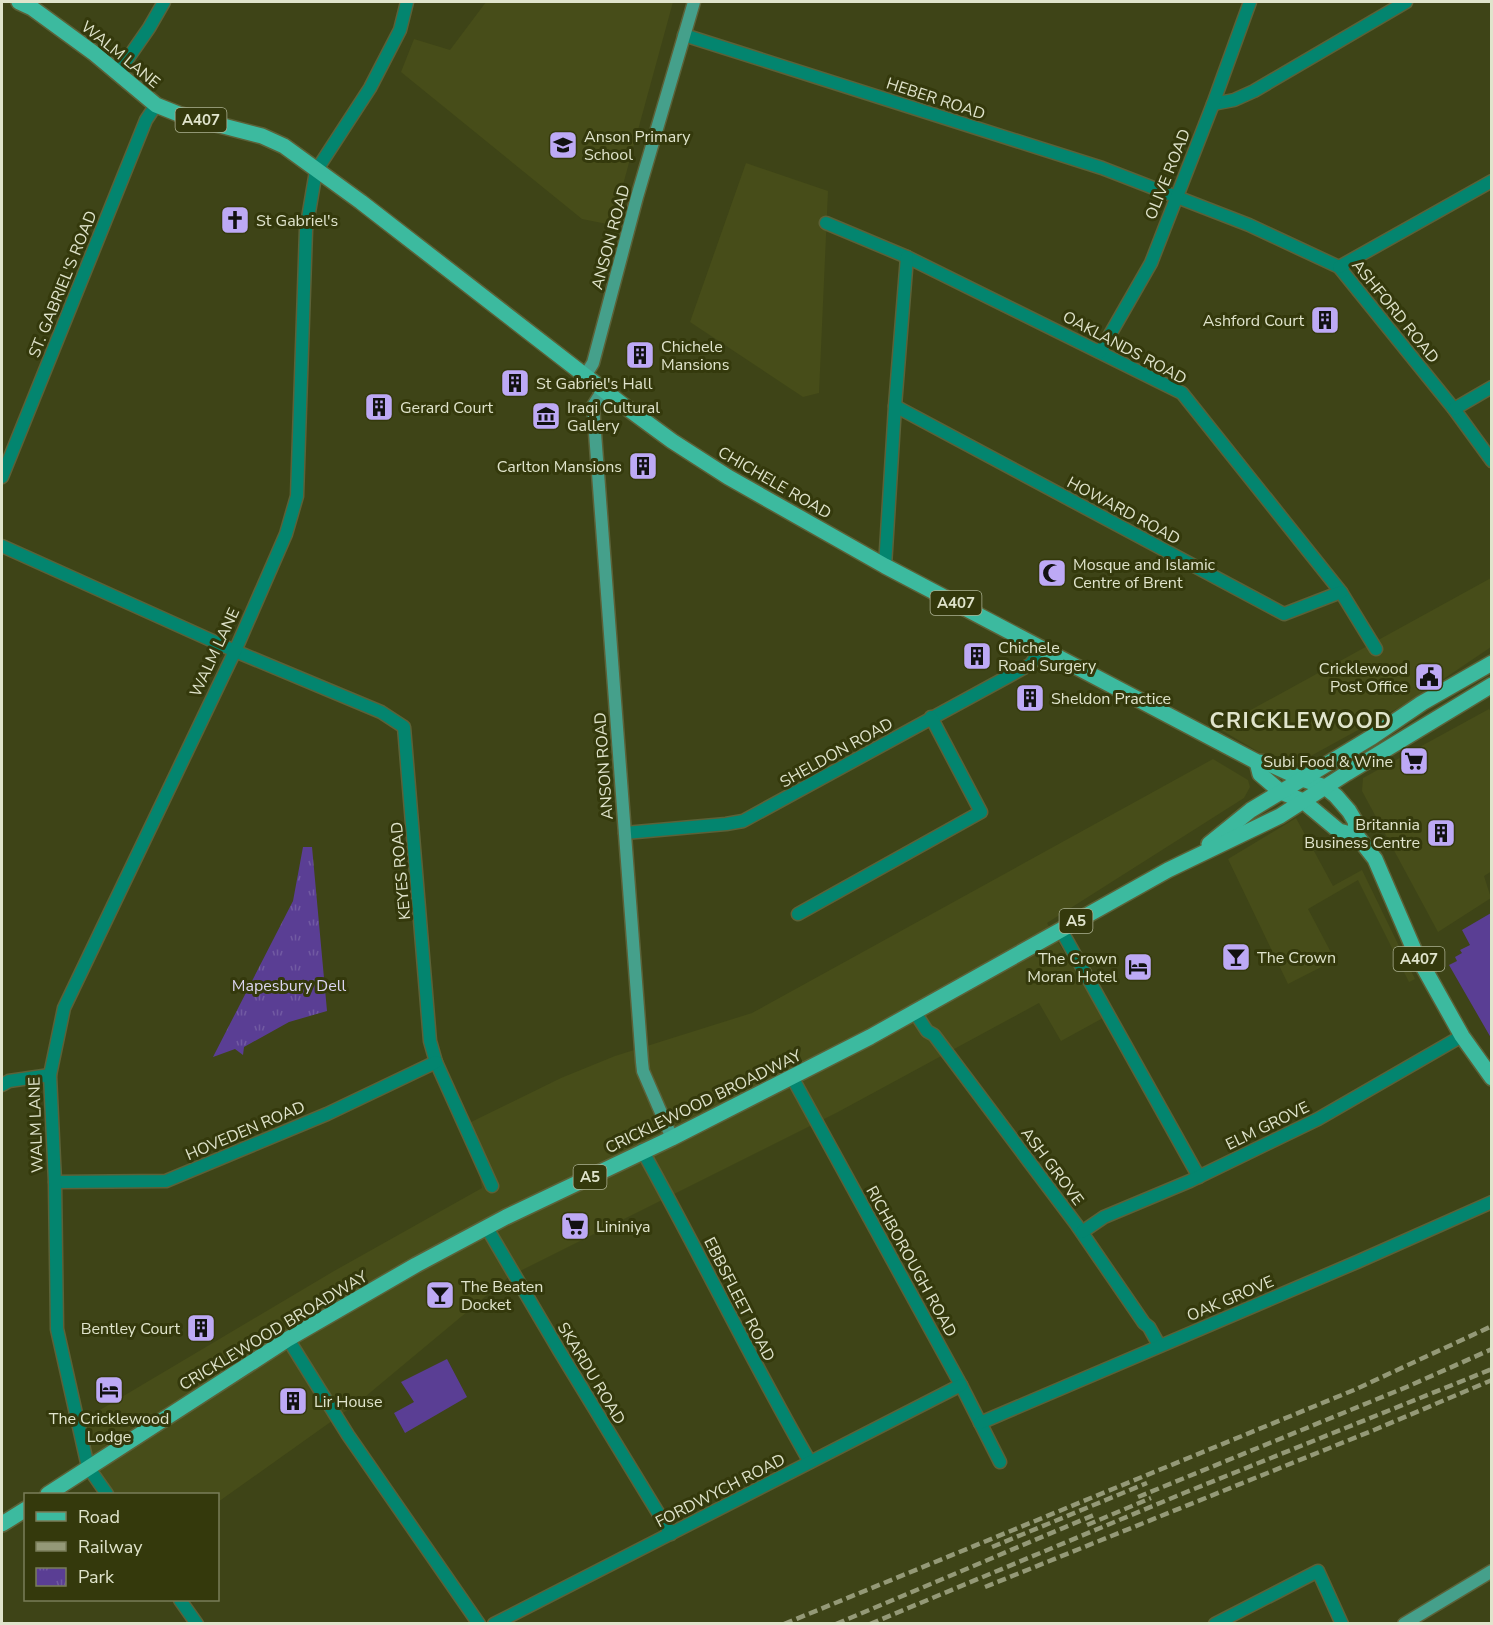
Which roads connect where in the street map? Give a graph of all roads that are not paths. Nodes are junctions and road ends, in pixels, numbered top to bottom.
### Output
1 (20, 2) edge
2 (164, 2) edge
3 (407, 2) edge
4 (694, 2) edge
5 (1247, 2) edge
6 (1406, 2) edge
7 (684, 35) junction
8 (117, 74) junction
9 (1213, 104) junction
10 (156, 105) junction
11 (316, 171) junction
12 (1491, 181) edge
13 (1175, 198) junction
14 (826, 223) dead end
15 (908, 257) junction
16 (1339, 267) junction
17 (1100, 352) junction
18 (585, 376) junction
19 (1491, 387) edge
20 (603, 390) junction
21 (895, 406) junction
22 (1454, 409) junction
23 (1491, 461) edge
24 (2, 477) edge
25 (2, 546) edge
26 (885, 566) junction
27 (1341, 592) junction
28 (1042, 647) junction
29 (1376, 649) dead end
30 (235, 651) junction
31 (1491, 663) edge
32 (1491, 685) edge
33 (931, 717) junction
34 (1257, 762) junction
35 (1302, 779) junction
36 (1325, 787) junction
37 (1281, 792) junction
38 (1303, 801) junction
39 (625, 833) junction
40 (1357, 836) junction
41 (1193, 858) junction
42 (798, 914) dead end
43 (1061, 930) junction
44 (914, 1011) junction
45 (1462, 1036) junction
46 (436, 1062) junction
47 (50, 1075) junction
48 (792, 1077) junction
49 (1491, 1078) edge
50 (2, 1085) edge
51 (672, 1137) junction
52 (642, 1150) junction
53 (1199, 1177) junction
54 (55, 1182) junction
55 (492, 1186) dead end
56 (1491, 1202) edge
57 (487, 1228) junction
58 (1082, 1232) junction
59 (288, 1339) junction
60 (1159, 1345) junction
61 (961, 1385) junction
62 (980, 1423) junction
63 (810, 1462) junction
64 (1000, 1462) dead end
65 (88, 1467) junction
66 (49, 1493) edge
67 (106, 1493) edge
68 (24, 1510) edge
69 (2, 1524) edge
70 (671, 1534) junction
71 (1491, 1571) edge
72 (181, 1601) edge
73 (197, 1623) edge
74 (479, 1623) edge
75 (494, 1623) edge
76 (1215, 1623) edge
77 (1342, 1623) edge
78 (1404, 1623) edge

1 - 8 main road, WALM LANE / A407
2 - 8 street
3 - 11 street
4 - 7 street, ANSON ROAD
5 - 9 street, OLIVE ROAD
6 - 9 street
7 - 13 street, HEBER ROAD
7 - 18 street, ANSON ROAD
8 - 10 main road, WALM LANE / A407
9 - 13 street, OLIVE ROAD
10 - 11 main road, WALM LANE / A407
10 - 24 street, ST. GABRIEL'S ROAD
11 - 18 main road, CHICHELE ROAD / A407
11 - 30 street, WALM LANE
12 - 16 street
13 - 16 street, ASHFORD ROAD
13 - 17 street, OLIVE ROAD
14 - 15 street, OAKLANDS ROAD
15 - 17 street, OAKLANDS ROAD
15 - 21 street
16 - 22 street, ASHFORD ROAD
17 - 27 street, OAKLANDS ROAD
18 - 20 main road, CHICHELE ROAD / A407
19 - 22 street
20 - 26 main road, CHICHELE ROAD / A407
20 - 39 street, ANSON ROAD
21 - 26 street
21 - 27 street, HOWARD ROAD
22 - 23 street, ASHFORD ROAD
25 - 30 street
26 - 28 main road, CHICHELE ROAD / A407
27 - 29 street, OAKLANDS ROAD
28 - 33 street, SHELDON ROAD
28 - 34 main road, CHICHELE ROAD / A407
30 - 46 street, KEYES ROAD
30 - 47 street, WALM LANE
31 - 35 main road, CRICKLEWOOD BROADWAY / A5
32 - 36 main road, CRICKLEWOOD BROADWAY / A5
33 - 39 street, SHELDON ROAD
33 - 42 street
34 - 35 main road, CHICHELE ROAD / A407
34 - 37 main road, CHICHELE ROAD / A407
35 - 36 main road, A407
35 - 37 main road, CRICKLEWOOD BROADWAY / A5
36 - 38 main road, CRICKLEWOOD BROADWAY / A5
36 - 40 main road, A407
37 - 38 main road, A407
37 - 41 main road, CRICKLEWOOD BROADWAY / A5
38 - 40 main road, A407
38 - 41 main road, CRICKLEWOOD BROADWAY / A5
39 - 51 street, ANSON ROAD
40 - 45 main road, A407
41 - 43 main road, CRICKLEWOOD BROADWAY / A5
43 - 44 main road, CRICKLEWOOD BROADWAY / A5
43 - 53 street
44 - 48 main road, CRICKLEWOOD BROADWAY / A5
44 - 58 street, ASH GROVE
45 - 49 main road, A407
45 - 53 street, ELM GROVE
46 - 54 street, HOVEDEN ROAD
46 - 55 street, KEYES ROAD
47 - 50 street
47 - 54 street, WALM LANE
48 - 51 main road, CRICKLEWOOD BROADWAY / A5
48 - 61 street, RICHBOROUGH ROAD
51 - 52 main road, CRICKLEWOOD BROADWAY / A5
52 - 57 main road, CRICKLEWOOD BROADWAY / A5
52 - 63 street, EBBSFLEET ROAD
53 - 58 street, ELM GROVE
54 - 65 street, WALM LANE
56 - 60 street, OAK GROVE
57 - 59 main road, CRICKLEWOOD BROADWAY / A5
57 - 70 street, SKARDU ROAD
58 - 60 street, ASH GROVE
59 - 65 main road, CRICKLEWOOD BROADWAY / A5
59 - 74 street
60 - 62 street, OAK GROVE
61 - 62 street, RICHBOROUGH ROAD
61 - 63 street, FORDWYCH ROAD
62 - 64 street, RICHBOROUGH ROAD
63 - 70 street, FORDWYCH ROAD
65 - 66 main road, CRICKLEWOOD BROADWAY / A5
65 - 67 street
68 - 69 main road
70 - 75 street, FORDWYCH ROAD
71 - 78 street
72 - 73 street
76 - 77 street

